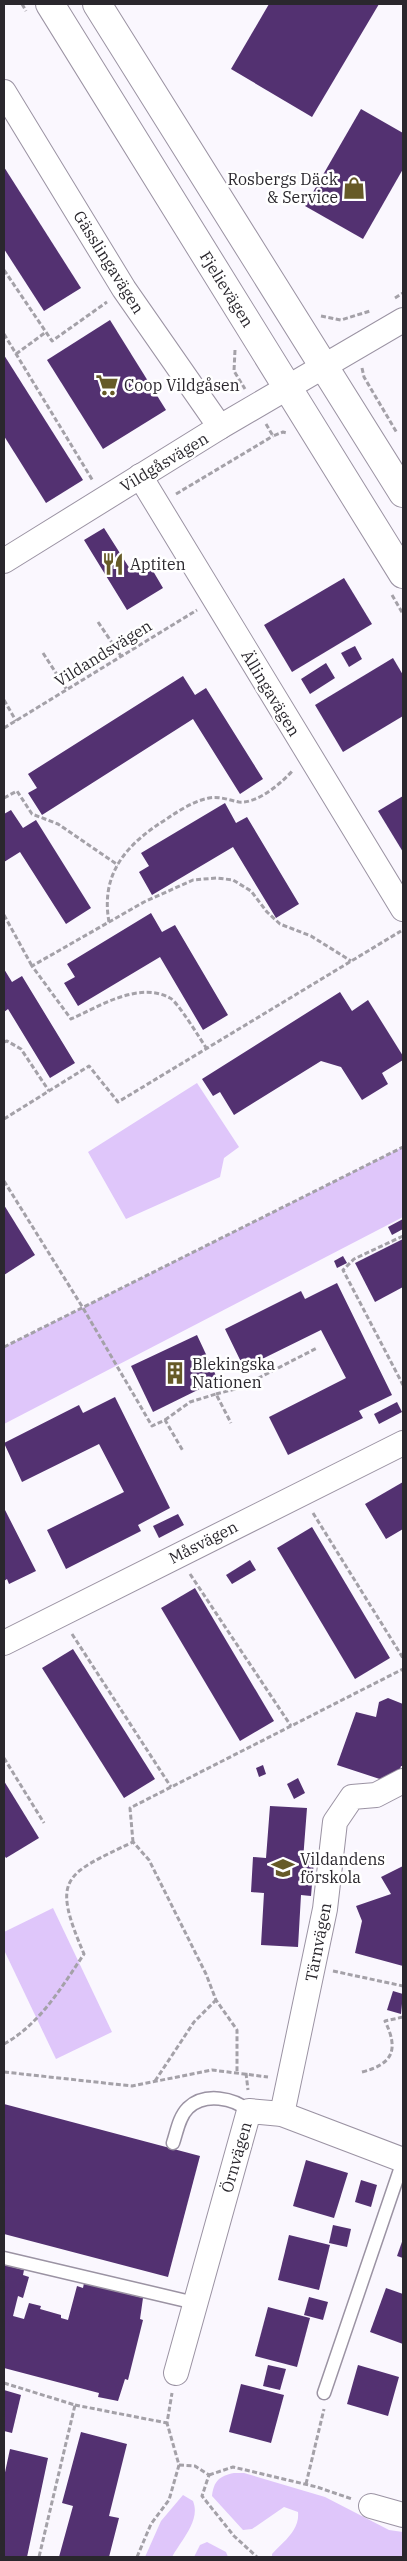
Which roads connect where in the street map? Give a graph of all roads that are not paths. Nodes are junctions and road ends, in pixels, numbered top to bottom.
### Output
1 (50, 4) edge
2 (97, 4) edge
3 (4, 92) edge
4 (403, 320) edge
5 (325, 364) junction
6 (287, 387) junction
7 (220, 427) junction
8 (140, 476) junction
9 (403, 493) edge
10 (4, 561) edge
11 (403, 574) edge
12 (403, 909) edge
13 (403, 1442) edge
14 (4, 1643) edge
15 (403, 1781) edge
16 (249, 2111) junction
17 (282, 2114) junction
18 (173, 2143) dead end
19 (403, 2161) edge
20 (4, 2258) edge
21 (195, 2303) junction
22 (176, 2373) road end
23 (324, 2393) road end
24 (371, 2506) road end
25 (403, 2515) edge

1 - 6 main road, Fjelievägen
2 - 5 main road
3 - 7 street, Gässlingavägen
4 - 5 street, Vildgåsvägen
5 - 6 street, Vildgåsvägen
5 - 9 main road
6 - 7 street, Vildgåsvägen
6 - 11 main road, Fjelievägen
7 - 8 street, Vildgåsvägen
8 - 10 street, Vildgåsvägen
8 - 12 street, Ällingavägen
13 - 14 street, Måsvägen
15 - 17 street, Tärnvägen
16 - 17 street, Örnvägen
16 - 18 lane
16 - 21 street, Örnvägen
17 - 19 street, Örnvägen
19 - 23 lane, Örnvägen
20 - 21 lane
21 - 22 street, Örnvägen
24 - 25 street

